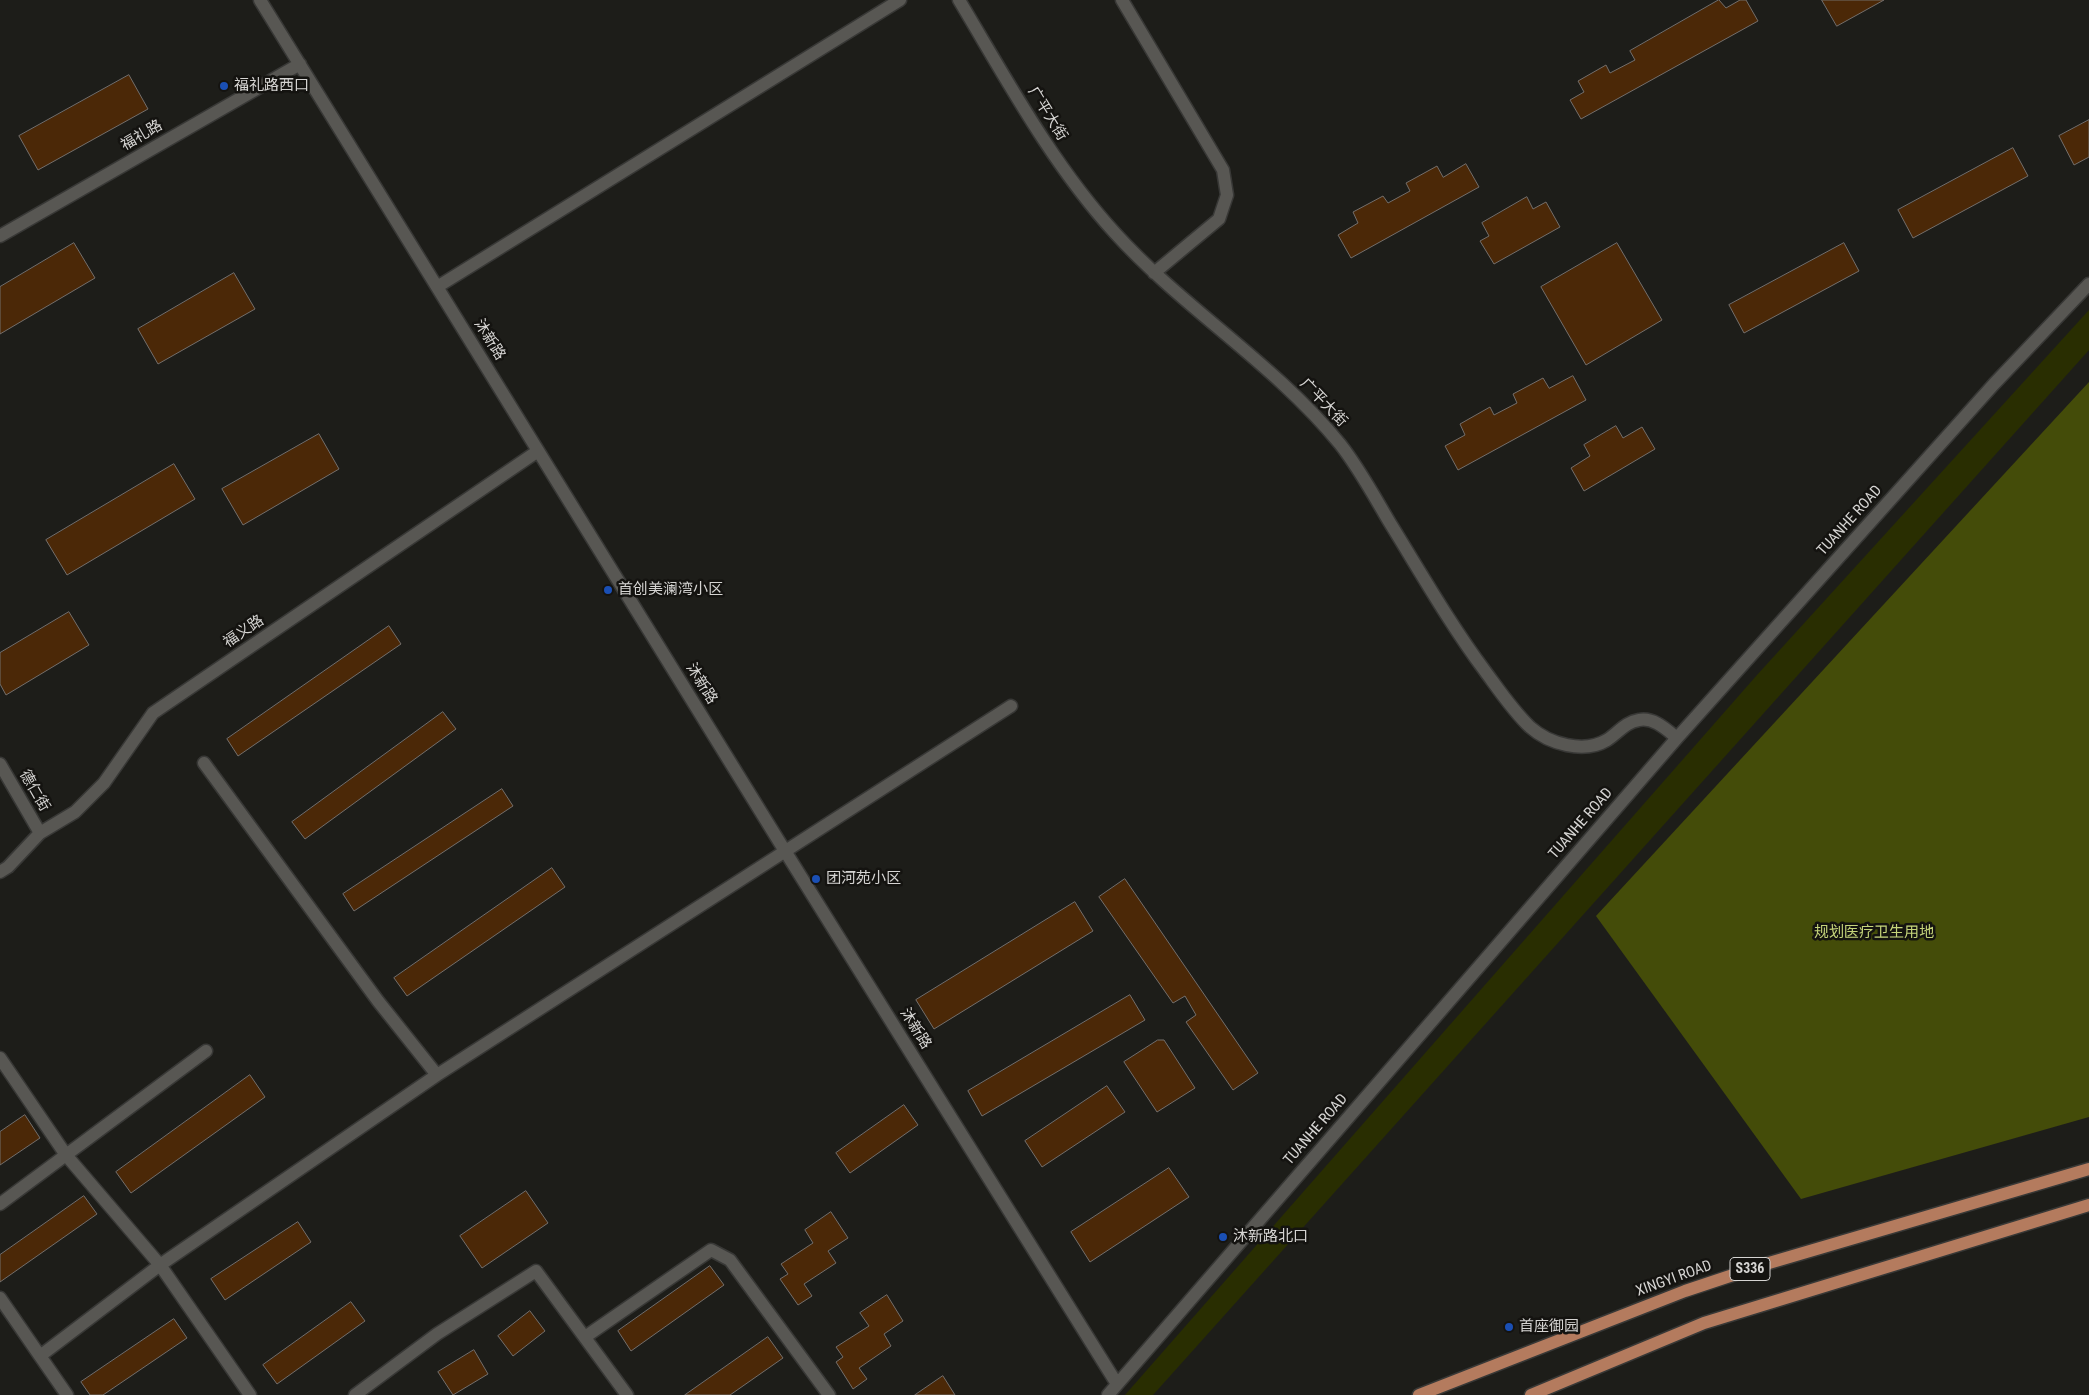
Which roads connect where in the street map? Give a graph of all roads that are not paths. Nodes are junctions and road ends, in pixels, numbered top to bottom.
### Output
1 (260, 0) edge
2 (900, 0) edge
3 (959, 0) edge
4 (1122, 0) edge
5 (300, 64) junction
6 (0, 236) edge
7 (1154, 273) junction
8 (2089, 284) edge
9 (437, 286) junction
10 (538, 451) junction
11 (1011, 706) dead end
12 (1677, 738) junction
13 (204, 763) dead end
14 (0, 764) edge
15 (40, 833) junction
16 (785, 851) junction
17 (0, 872) edge
18 (206, 1051) dead end
19 (0, 1058) edge
20 (437, 1075) junction
21 (66, 1155) junction
22 (2089, 1168) edge
23 (0, 1204) edge
24 (2089, 1205) edge
25 (160, 1265) junction
26 (0, 1298) edge
27 (584, 1337) junction
28 (40, 1356) junction
29 (1117, 1384) junction
30 (67, 1395) edge
31 (250, 1395) edge
32 (355, 1395) edge
33 (627, 1395) edge
34 (829, 1395) edge
35 (1108, 1395) edge
36 (1419, 1395) edge
37 (1531, 1395) edge

1 - 5 street, 沐新路
2 - 9 street
3 - 7 street, 广平大街
4 - 7 street
5 - 6 street, 福礼路
5 - 9 street, 沐新路
7 - 12 street, 广平大街
8 - 12 street, TUANHE ROAD
9 - 10 street, 沐新路
10 - 15 street, 福义路
10 - 16 street, 沐新路
11 - 16 street
12 - 29 street, TUANHE ROAD
13 - 20 street
14 - 15 street, 德仁街
15 - 17 street, 福义路
16 - 20 street
16 - 29 street, 沐新路
18 - 21 street
19 - 21 street
20 - 25 street
21 - 23 street
21 - 25 street
22 - 36 main road, XINGYI ROAD / S336
24 - 37 main road, S336
25 - 28 street
25 - 31 street
26 - 28 street
27 - 32 street
27 - 33 street
27 - 34 street
28 - 30 street
29 - 35 street, TUANHE ROAD

